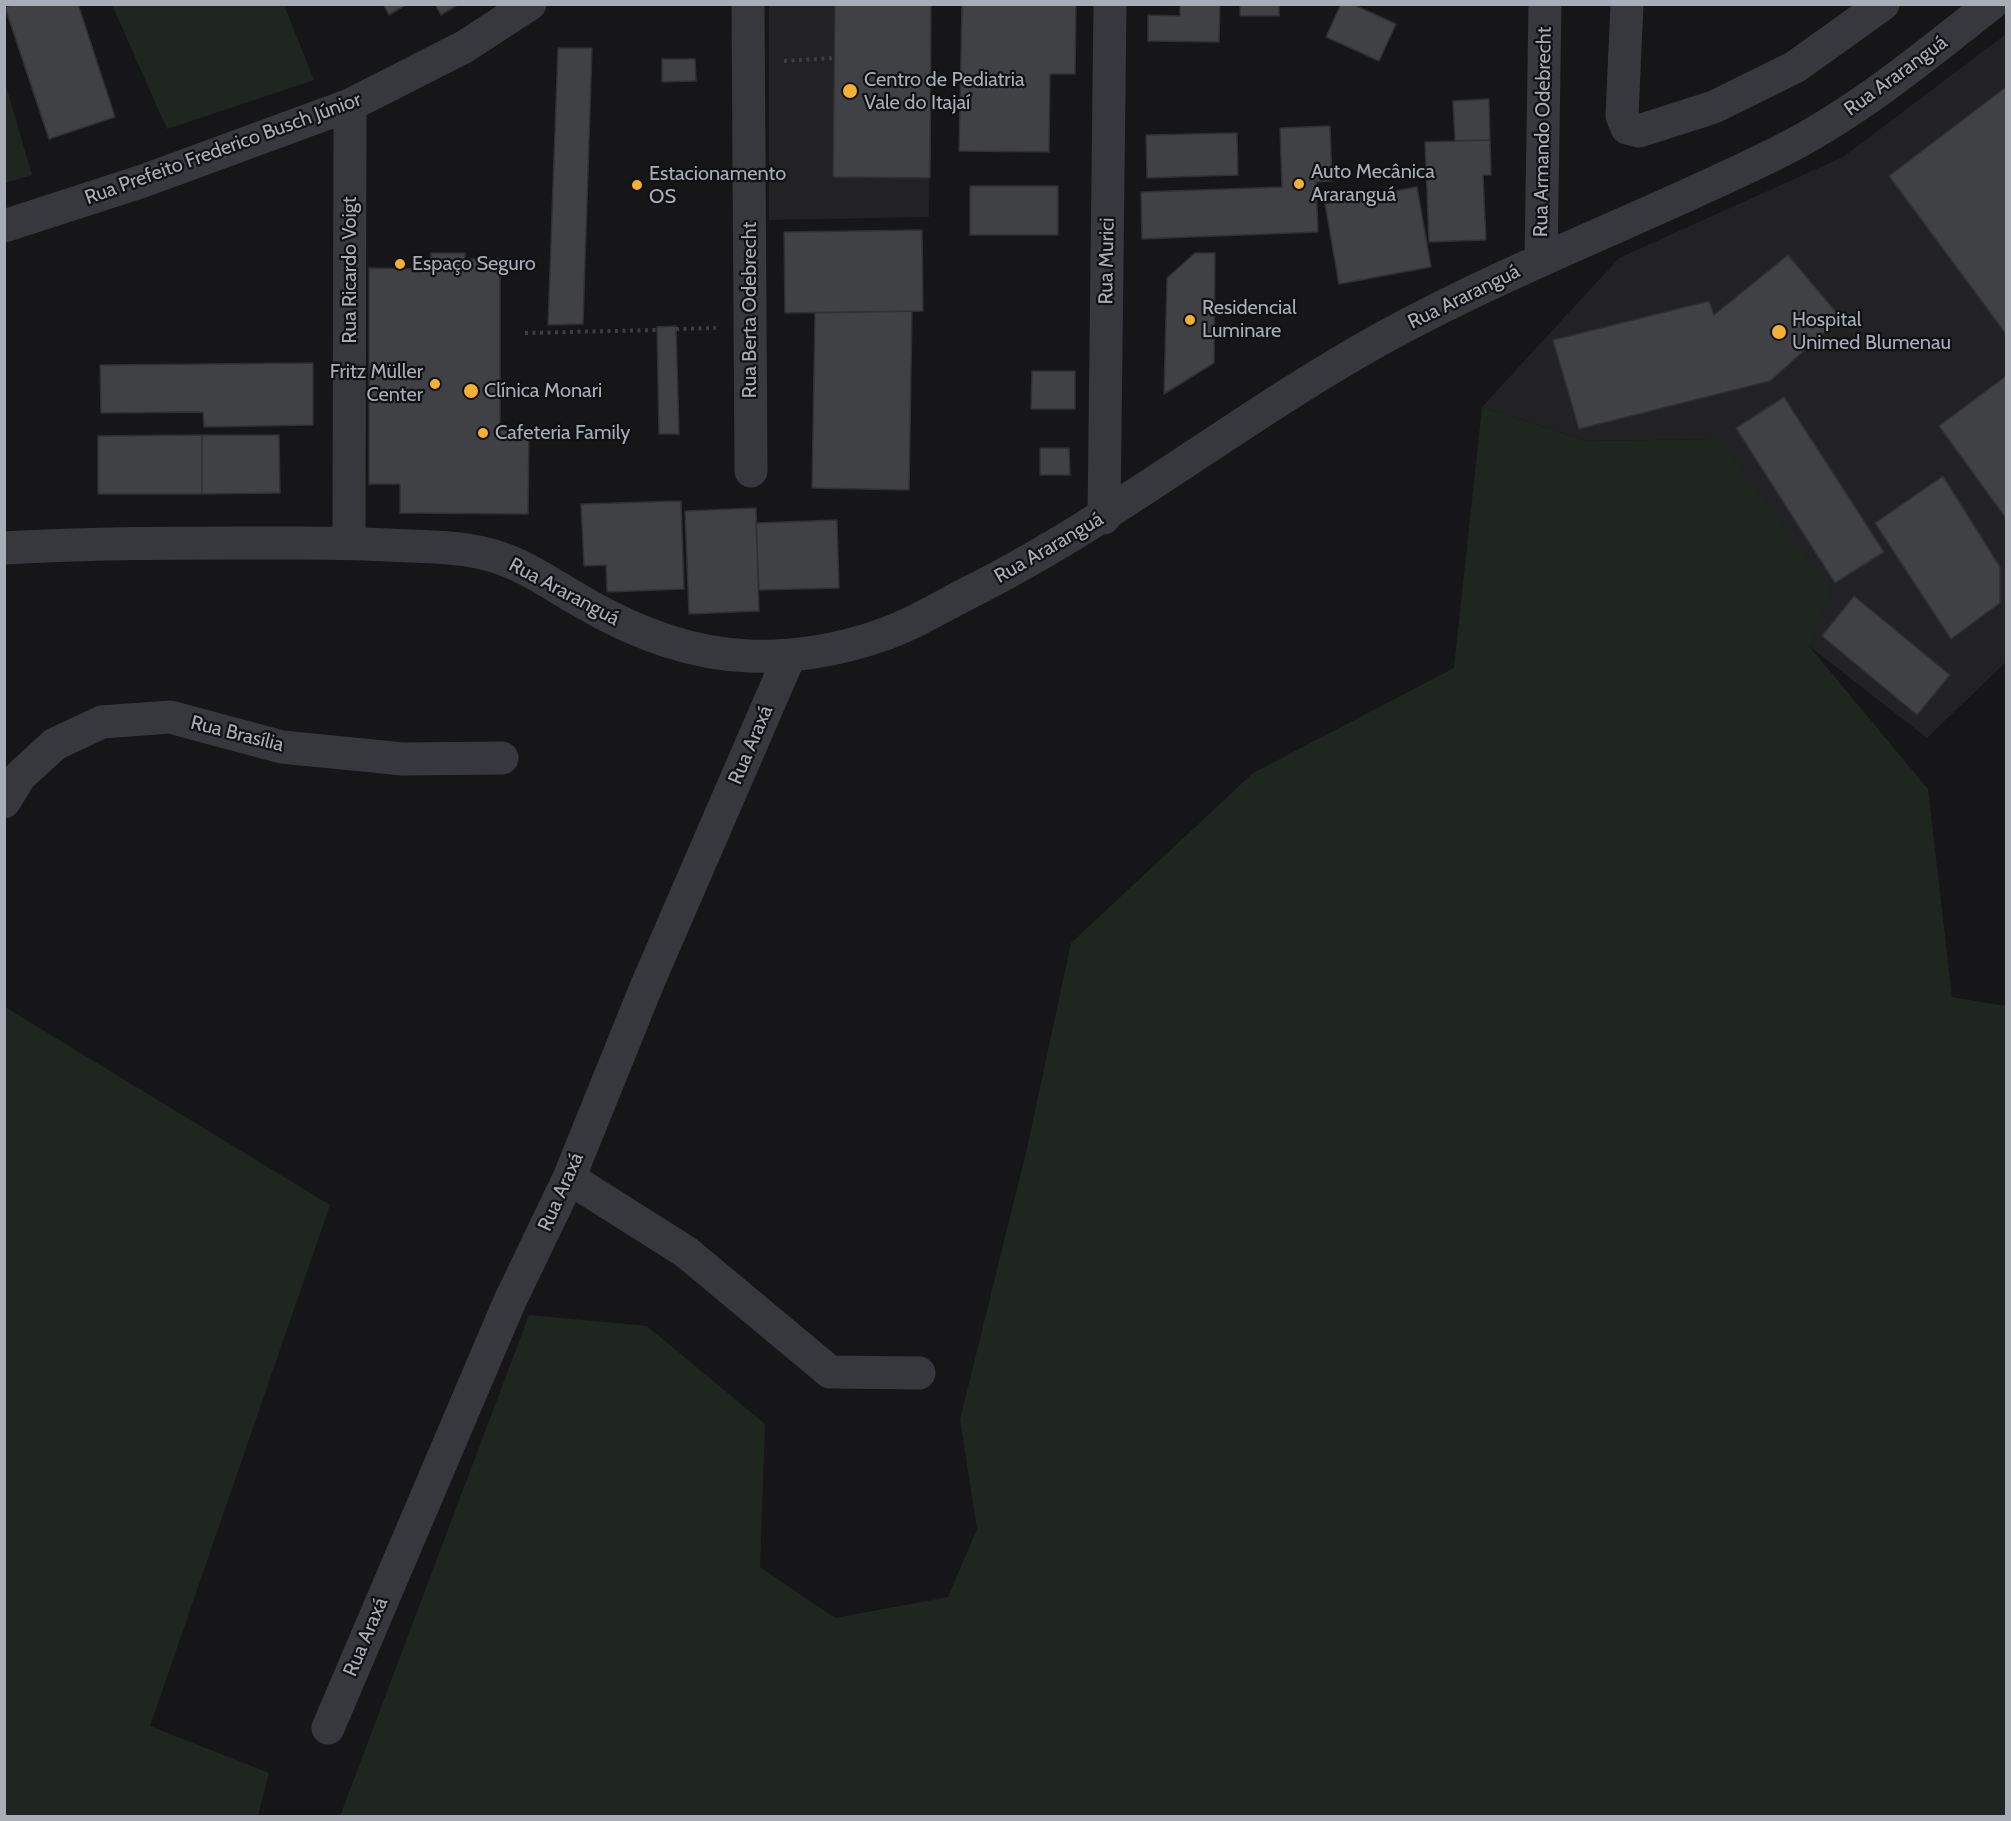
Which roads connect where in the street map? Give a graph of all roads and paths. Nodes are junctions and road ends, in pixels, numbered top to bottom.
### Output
1 (530, 4) edge
2 (748, 4) edge
3 (1110, 4) edge
4 (1545, 4) edge
5 (1627, 4) edge
6 (1883, 4) edge
7 (1991, 4) edge
8 (834, 58) dead end
9 (748, 63) junction
10 (350, 105) junction
11 (4, 226) edge
12 (1541, 260) junction
13 (657, 330) dead end
14 (525, 333) dead end
15 (751, 471) dead end
16 (1104, 518) junction
17 (349, 543) junction
18 (4, 548) edge
19 (790, 655) junction
20 (502, 758) dead end
21 (4, 802) edge
22 (569, 1178) junction
23 (919, 1373) dead end
24 (328, 1728) dead end

1 - 10 street, Rua Prefeito Frederico Busch Júnior
2 - 9 street, Rua Berta Odebrecht
3 - 16 street, Rua Murici
4 - 12 street, Rua Armando Odebrecht
5 - 6 street
7 - 12 street, Rua Araranguá
8 - 9 path
9 - 15 street, Rua Berta Odebrecht
10 - 11 street, Rua Prefeito Frederico Busch Júnior
10 - 17 street, Rua Ricardo Voigt
12 - 16 street, Rua Araranguá
13 - 14 path
16 - 19 street, Rua Araranguá
17 - 18 street, Rua Araranguá
17 - 19 street, Rua Araranguá
19 - 22 street, Rua Araxá
20 - 21 street, Rua Brasília
22 - 23 street
22 - 24 street, Rua Araxá

